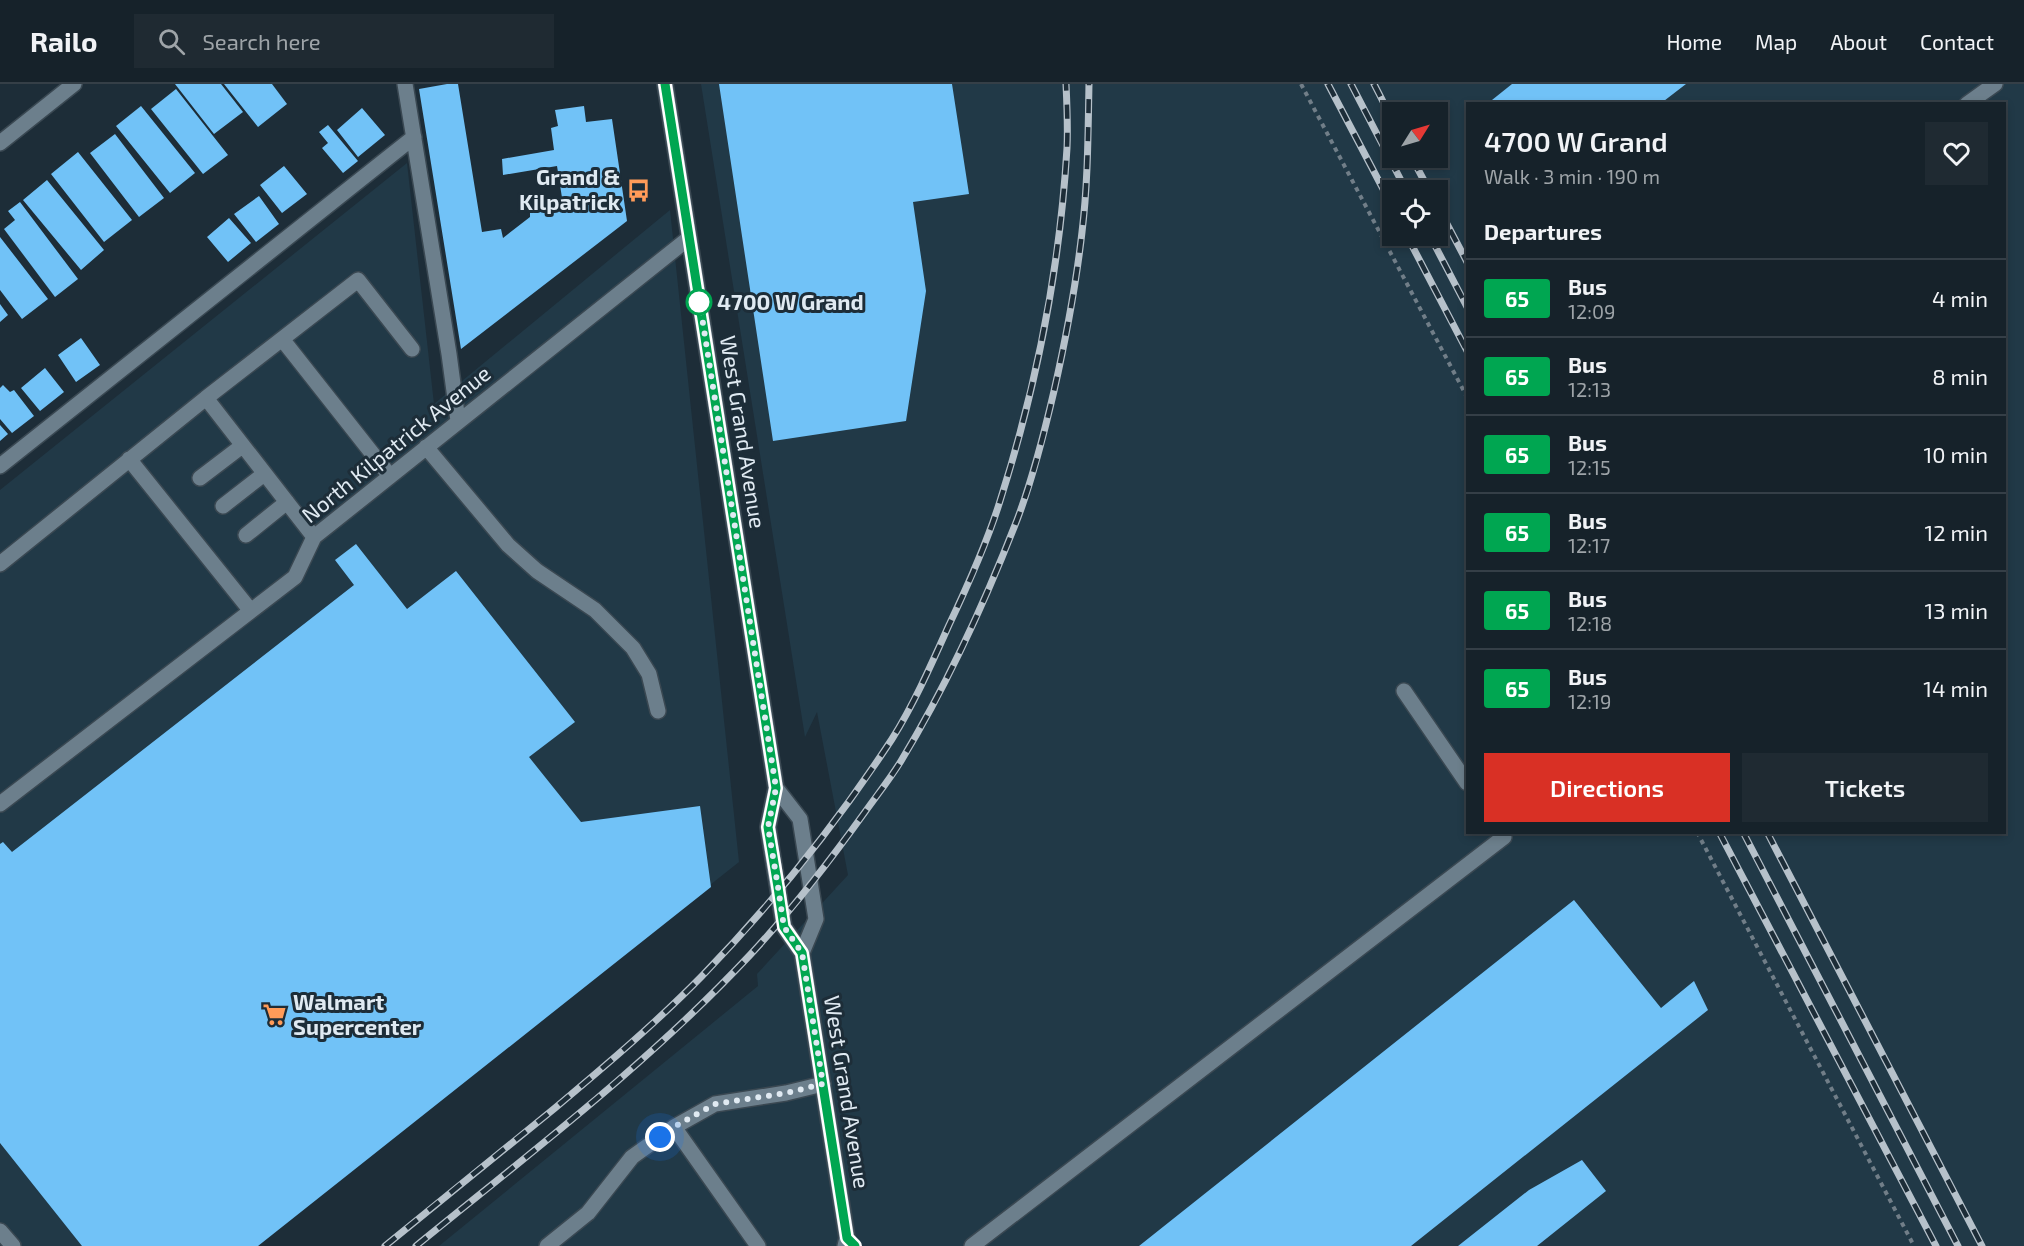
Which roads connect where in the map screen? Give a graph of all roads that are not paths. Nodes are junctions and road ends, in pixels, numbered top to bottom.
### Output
1 (74, 84) edge
2 (405, 84) edge
3 (665, 84) edge
4 (1995, 84) edge
5 (1970, 102) edge
6 (414, 137) junction
7 (0, 143) edge
8 (689, 238) junction
9 (282, 339) junction
10 (412, 349) dead end
11 (206, 398) junction
12 (458, 421) junction
13 (243, 446) junction
14 (426, 447) junction
15 (129, 459) junction
16 (0, 466) edge
17 (264, 474) junction
18 (390, 476) junction
19 (200, 478) dead end
20 (286, 502) junction
21 (223, 507) dead end
22 (246, 535) dead end
23 (314, 537) junction
24 (0, 564) edge
25 (251, 611) junction
26 (1404, 691) dead end
27 (658, 711) dead end
28 (1466, 782) edge
29 (776, 788) junction
30 (0, 804) edge
31 (1502, 834) edge
32 (802, 953) junction
33 (823, 1084) junction
34 (674, 1127) junction
35 (0, 1230) edge
36 (849, 1243) edge
37 (12, 1246) edge
38 (547, 1246) edge
39 (758, 1246) edge
40 (972, 1246) edge

1 - 7 main road
2 - 6 main road
3 - 8 main road, West Grand Avenue
4 - 5 main road
6 - 12 main road
6 - 16 main road
8 - 12 main road, North Kilpatrick Avenue
8 - 29 main road, West Grand Avenue
9 - 10 main road
9 - 11 main road
9 - 18 main road
11 - 13 main road
11 - 15 main road
12 - 14 main road, North Kilpatrick Avenue
13 - 17 main road
13 - 19 main road
14 - 18 main road, North Kilpatrick Avenue
14 - 27 main road
15 - 24 main road
15 - 25 main road
17 - 20 main road
17 - 21 main road
18 - 23 main road, North Kilpatrick Avenue
20 - 22 main road
20 - 23 main road
23 - 25 main road, North Kilpatrick Avenue
25 - 30 main road, North Kilpatrick Avenue
26 - 28 main road
29 - 32 main road, West Grand Avenue
29 - 32 main road, West Grand Avenue
31 - 40 main road
32 - 33 main road, West Grand Avenue
33 - 34 main road
33 - 36 main road, West Grand Avenue
34 - 38 main road
34 - 39 main road
35 - 37 main road

